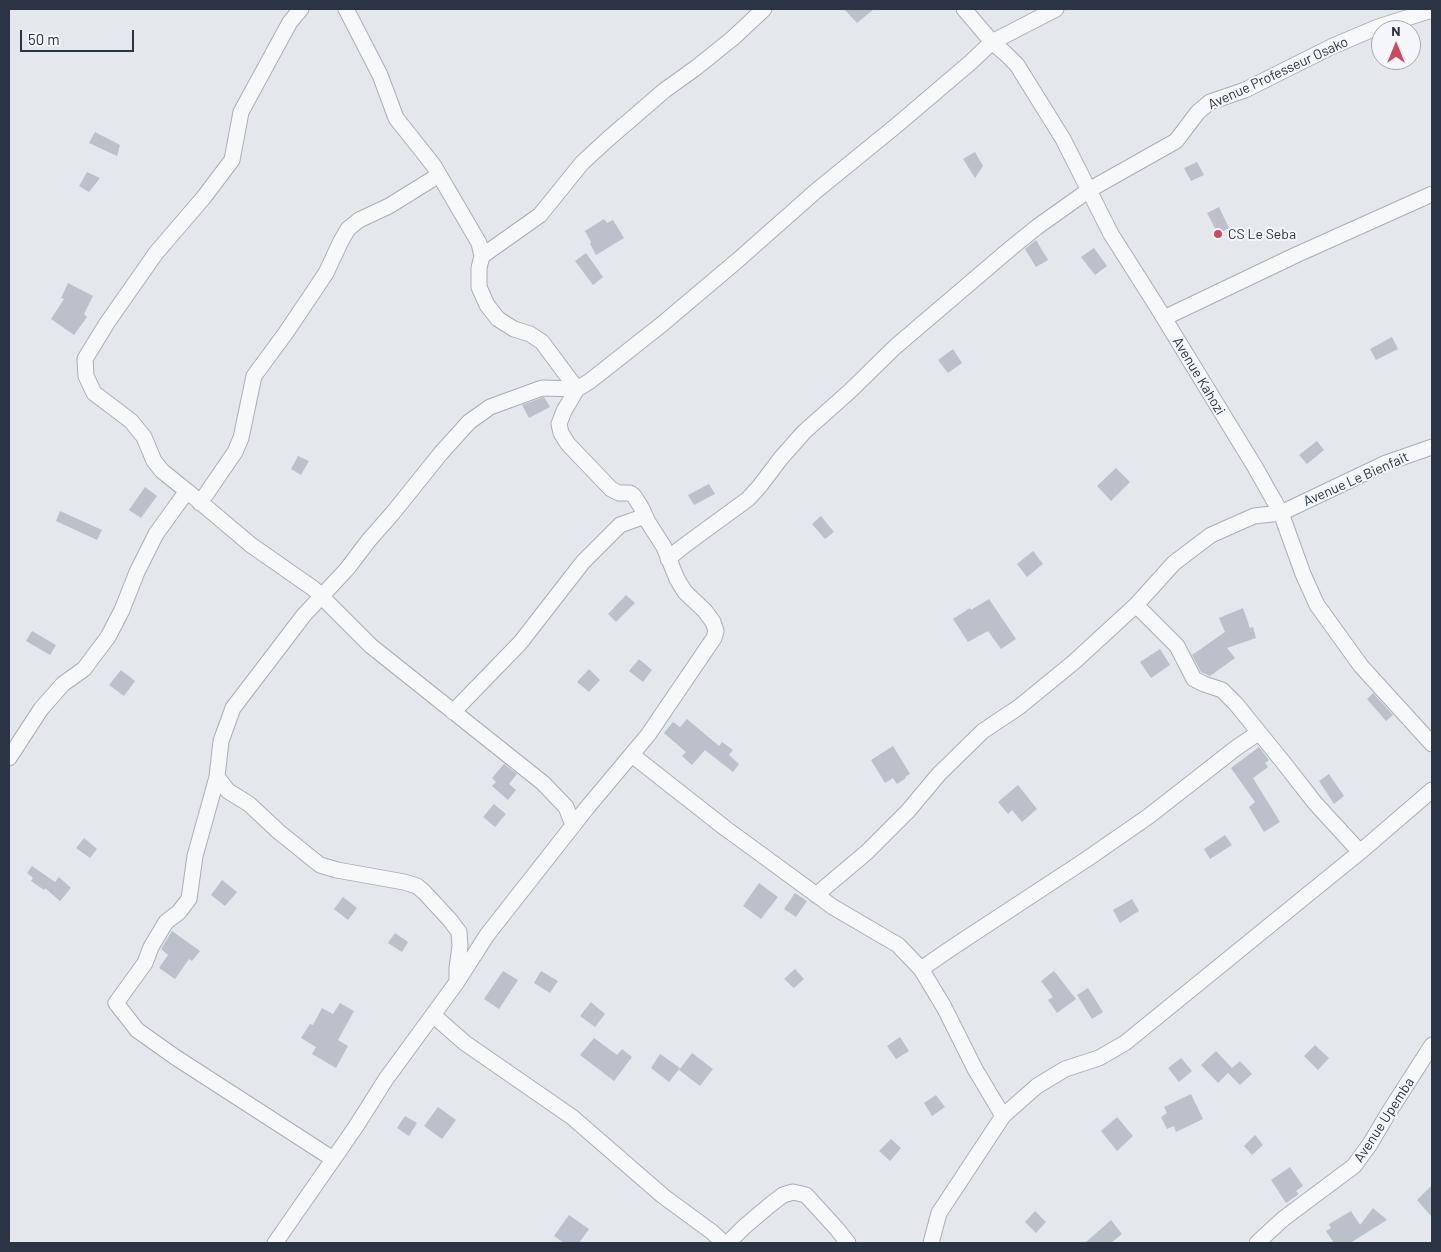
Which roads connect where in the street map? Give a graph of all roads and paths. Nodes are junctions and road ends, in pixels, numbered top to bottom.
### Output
1 (301, 9) edge
2 (346, 9) edge
3 (764, 9) edge
4 (964, 9) edge
5 (1056, 9) edge
6 (1432, 10) edge
7 (992, 42) junction
8 (440, 175) junction
9 (1089, 190) junction
10 (1432, 194) edge
11 (482, 256) junction
12 (1164, 318) junction
13 (577, 389) junction
14 (1432, 447) edge
15 (187, 491) junction
16 (200, 503) junction
17 (1281, 513) junction
18 (645, 516) junction
19 (668, 559) junction
20 (321, 596) junction
21 (1136, 604) junction
22 (453, 712) junction
23 (1258, 733) junction
24 (1432, 744) edge
25 (632, 755) junction
26 (9, 758) edge
27 (217, 776) junction
28 (1432, 790) edge
29 (573, 825) junction
30 (1360, 852) junction
31 (816, 895) junction
32 (921, 969) junction
33 (457, 982) junction
34 (433, 1016) junction
35 (1432, 1045) edge
36 (1003, 1116) junction
37 (333, 1160) junction
38 (275, 1243) edge
39 (724, 1243) edge
40 (728, 1243) edge
41 (848, 1243) edge
42 (931, 1243) edge
43 (1257, 1243) edge

1 - 15 street
2 - 8 street
3 - 11 street
4 - 7 street, Avenue Kahozi
5 - 7 street
6 - 9 street, Avenue Professeur Osako
7 - 9 street, Avenue Kahozi
7 - 13 street
8 - 11 street
8 - 16 street
9 - 12 street, Avenue Kahozi
9 - 19 street, Avenue Professeur Osako
10 - 12 street
11 - 13 street
12 - 17 street, Avenue Kahozi
13 - 18 street
13 - 20 street
14 - 17 street, Avenue Le Bienfait
15 - 16 street
15 - 26 street
16 - 20 street
17 - 21 street, Avenue Le Bienfait
17 - 24 street, Avenue Kahozi
18 - 19 street
18 - 22 street
19 - 25 street
20 - 22 street
20 - 27 street
21 - 23 street
21 - 31 street, Avenue Le Bienfait
22 - 29 street
23 - 30 street
23 - 32 street
25 - 29 street
25 - 31 street
27 - 33 street
27 - 37 street
28 - 30 street
29 - 33 street
30 - 36 street
31 - 32 street
32 - 36 street
33 - 34 street
34 - 37 street
34 - 39 street
35 - 43 street, Avenue Upemba
36 - 42 street
37 - 38 street
40 - 41 street

